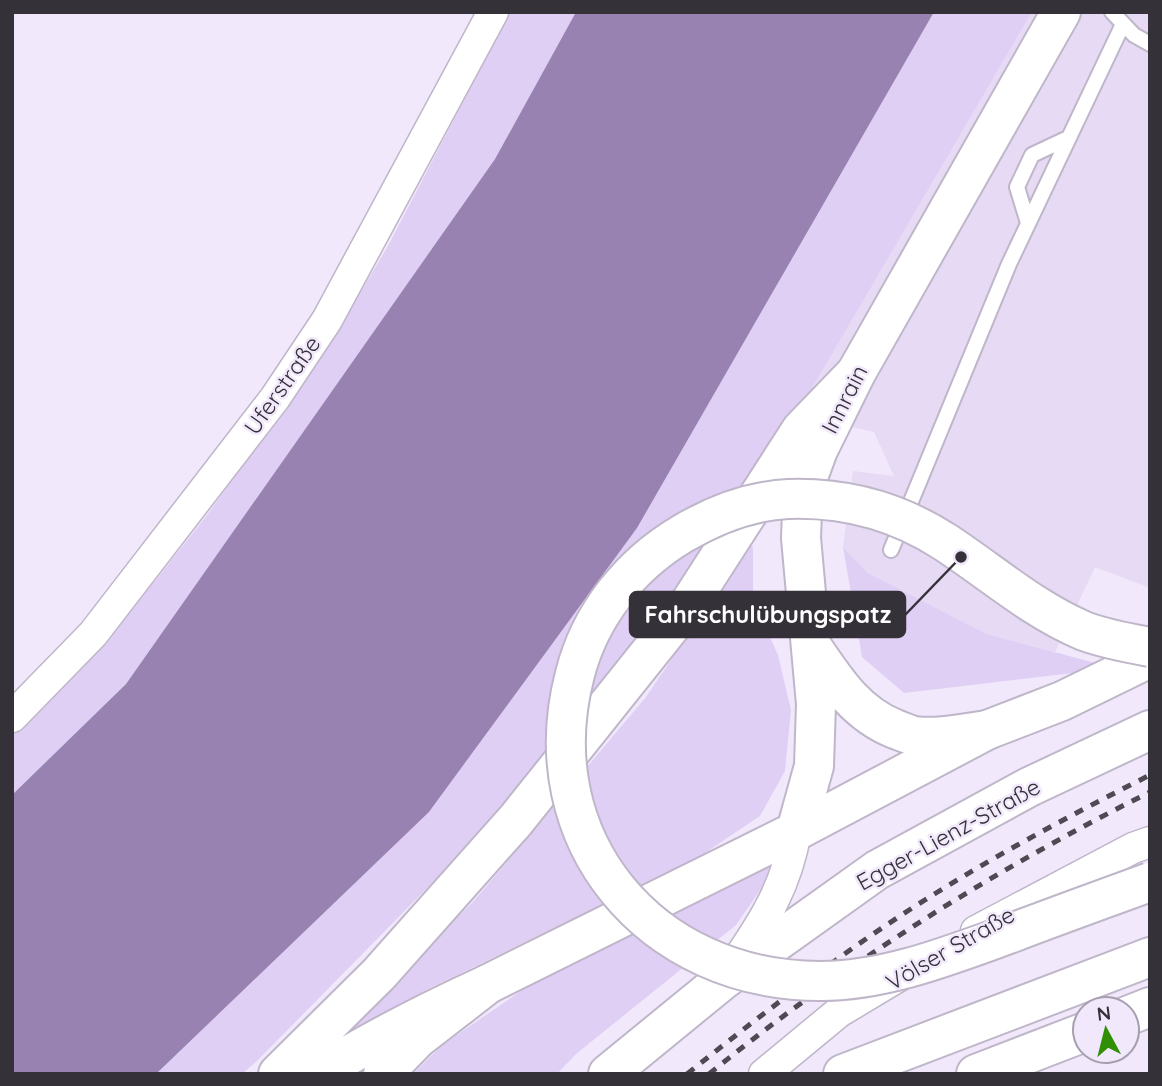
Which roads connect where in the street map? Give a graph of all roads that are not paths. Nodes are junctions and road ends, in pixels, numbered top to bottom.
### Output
1 (493, 12) edge
2 (1061, 12) edge
3 (1112, 12) edge
4 (1123, 24) junction
5 (1150, 44) edge
6 (1066, 139) junction
7 (1028, 223) junction
8 (856, 373) junction
9 (891, 550) dead end
10 (810, 643) junction
11 (1150, 647) edge
12 (1150, 658) edge
13 (12, 717) edge
14 (987, 730) junction
15 (1150, 730) edge
16 (796, 831) junction
17 (1150, 842) edge
18 (1150, 882) edge
19 (1150, 957) edge
20 (723, 980) junction
21 (488, 984) junction
22 (1071, 1037) edge
23 (278, 1074) edge
24 (318, 1074) edge
25 (383, 1074) edge
26 (608, 1074) edge
27 (764, 1074) edge
28 (843, 1074) edge
29 (976, 1074) edge

1 - 13 street, Uferstraße
2 - 8 main road, Innrain
3 - 4 lane
4 - 5 lane
4 - 6 lane
6 - 7 lane
6 - 7 lane
7 - 9 lane
8 - 10 main road, Innrain
8 - 23 main road
10 - 14 main road
10 - 16 main road, Innrain
11 - 18 main road, bridge
12 - 14 main road
14 - 16 main road
15 - 20 main road, Egger-Lienz-Straße
16 - 20 street
16 - 21 main road
17 - 27 street, Völser Straße
19 - 28 main road
20 - 26 main road, Egger-Lienz-Straße
21 - 24 main road
21 - 25 main road
22 - 29 main road

